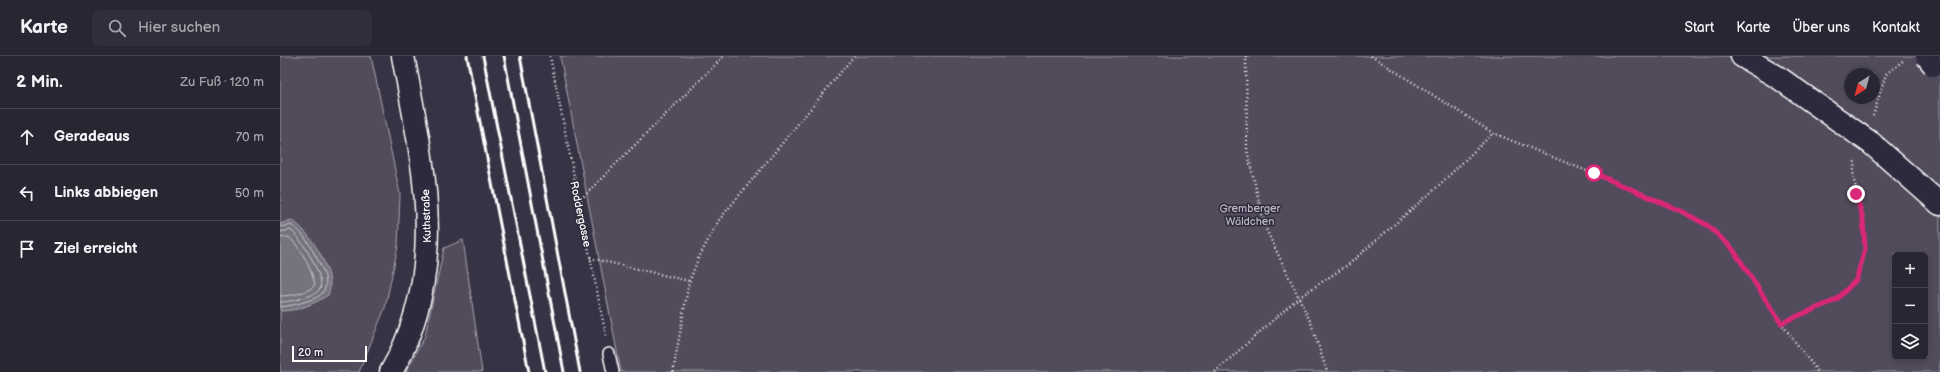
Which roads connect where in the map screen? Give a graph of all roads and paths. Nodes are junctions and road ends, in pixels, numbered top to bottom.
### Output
1 (403, 56) edge
2 (550, 56) edge
3 (724, 56) edge
4 (854, 56) edge
5 (1246, 56) edge
6 (1371, 56) edge
7 (1742, 56) edge
8 (1927, 64) edge
9 (1493, 132) junction
10 (1867, 132) junction
11 (1855, 159) dead end
12 (578, 203) junction
13 (1940, 204) edge
14 (590, 258) junction
15 (689, 282) junction
16 (1298, 298) junction
17 (1781, 323) junction
18 (609, 354) joint
19 (391, 372) edge
20 (613, 372) edge
21 (673, 372) edge
22 (1215, 372) edge
23 (1327, 372) edge
24 (1818, 372) edge

1 - 19 main road, Kuthstraße
2 - 12 path, Roddergasse
3 - 12 path
4 - 15 path
5 - 16 path
6 - 9 path
7 - 10 main road
8 - 10 path
9 - 16 path
9 - 17 path
10 - 13 main road
11 - 17 path
12 - 14 path, Roddergasse
14 - 15 path
14 - 18 path, Roddergasse
15 - 21 path
16 - 22 path
16 - 23 path
17 - 24 path
18 - 20 lane

